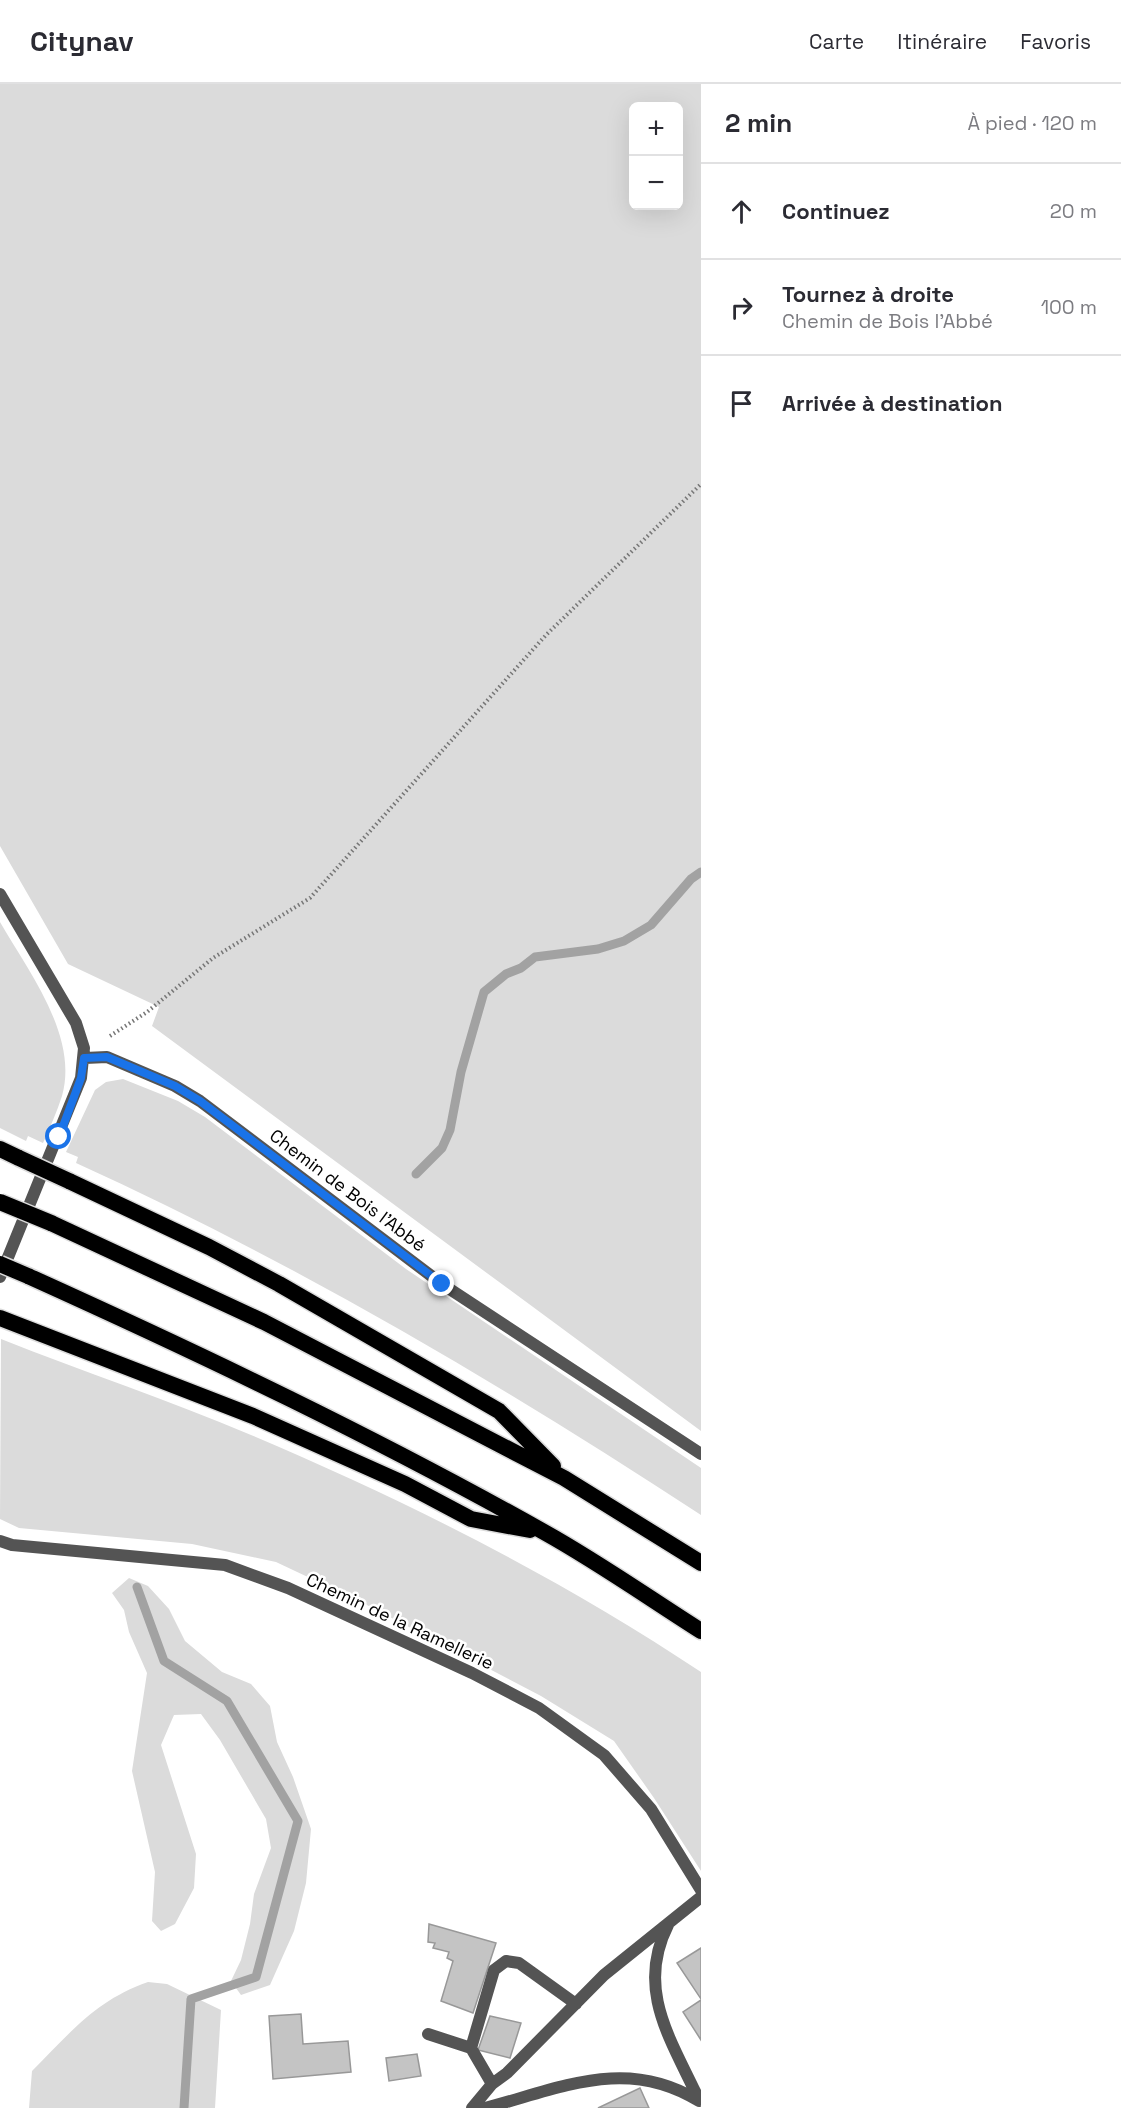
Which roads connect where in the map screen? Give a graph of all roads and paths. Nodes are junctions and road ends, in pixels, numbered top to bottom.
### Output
1 (701, 484) edge
2 (0, 894) edge
3 (84, 1058) junction
4 (0, 1149) edge
5 (0, 1202) edge
6 (0, 1264) edge
7 (0, 1277) edge
8 (4, 1320) edge
9 (701, 1454) edge
10 (564, 1478) junction
11 (545, 1533) junction
12 (0, 1541) edge
13 (701, 1563) edge
14 (701, 1631) edge
15 (701, 1890) edge
16 (701, 1897) edge
17 (670, 1921) junction
18 (576, 2004) junction
19 (428, 2034) dead end
20 (471, 2048) junction
21 (492, 2084) junction
22 (700, 2103) edge
23 (472, 2108) edge
24 (485, 2108) edge

1 - 3 path
2 - 3 street
3 - 7 street
3 - 9 street, Chemin de Bois l'Abbé
4 - 10 highway, bridge
5 - 10 highway, bridge
6 - 11 highway, bridge
8 - 11 highway
10 - 13 highway
11 - 14 highway
12 - 15 street, Chemin de la Ramellerie
16 - 17 street
17 - 18 street
17 - 22 street
18 - 20 street
18 - 21 street
19 - 20 street
20 - 21 street
21 - 23 street
22 - 24 street

